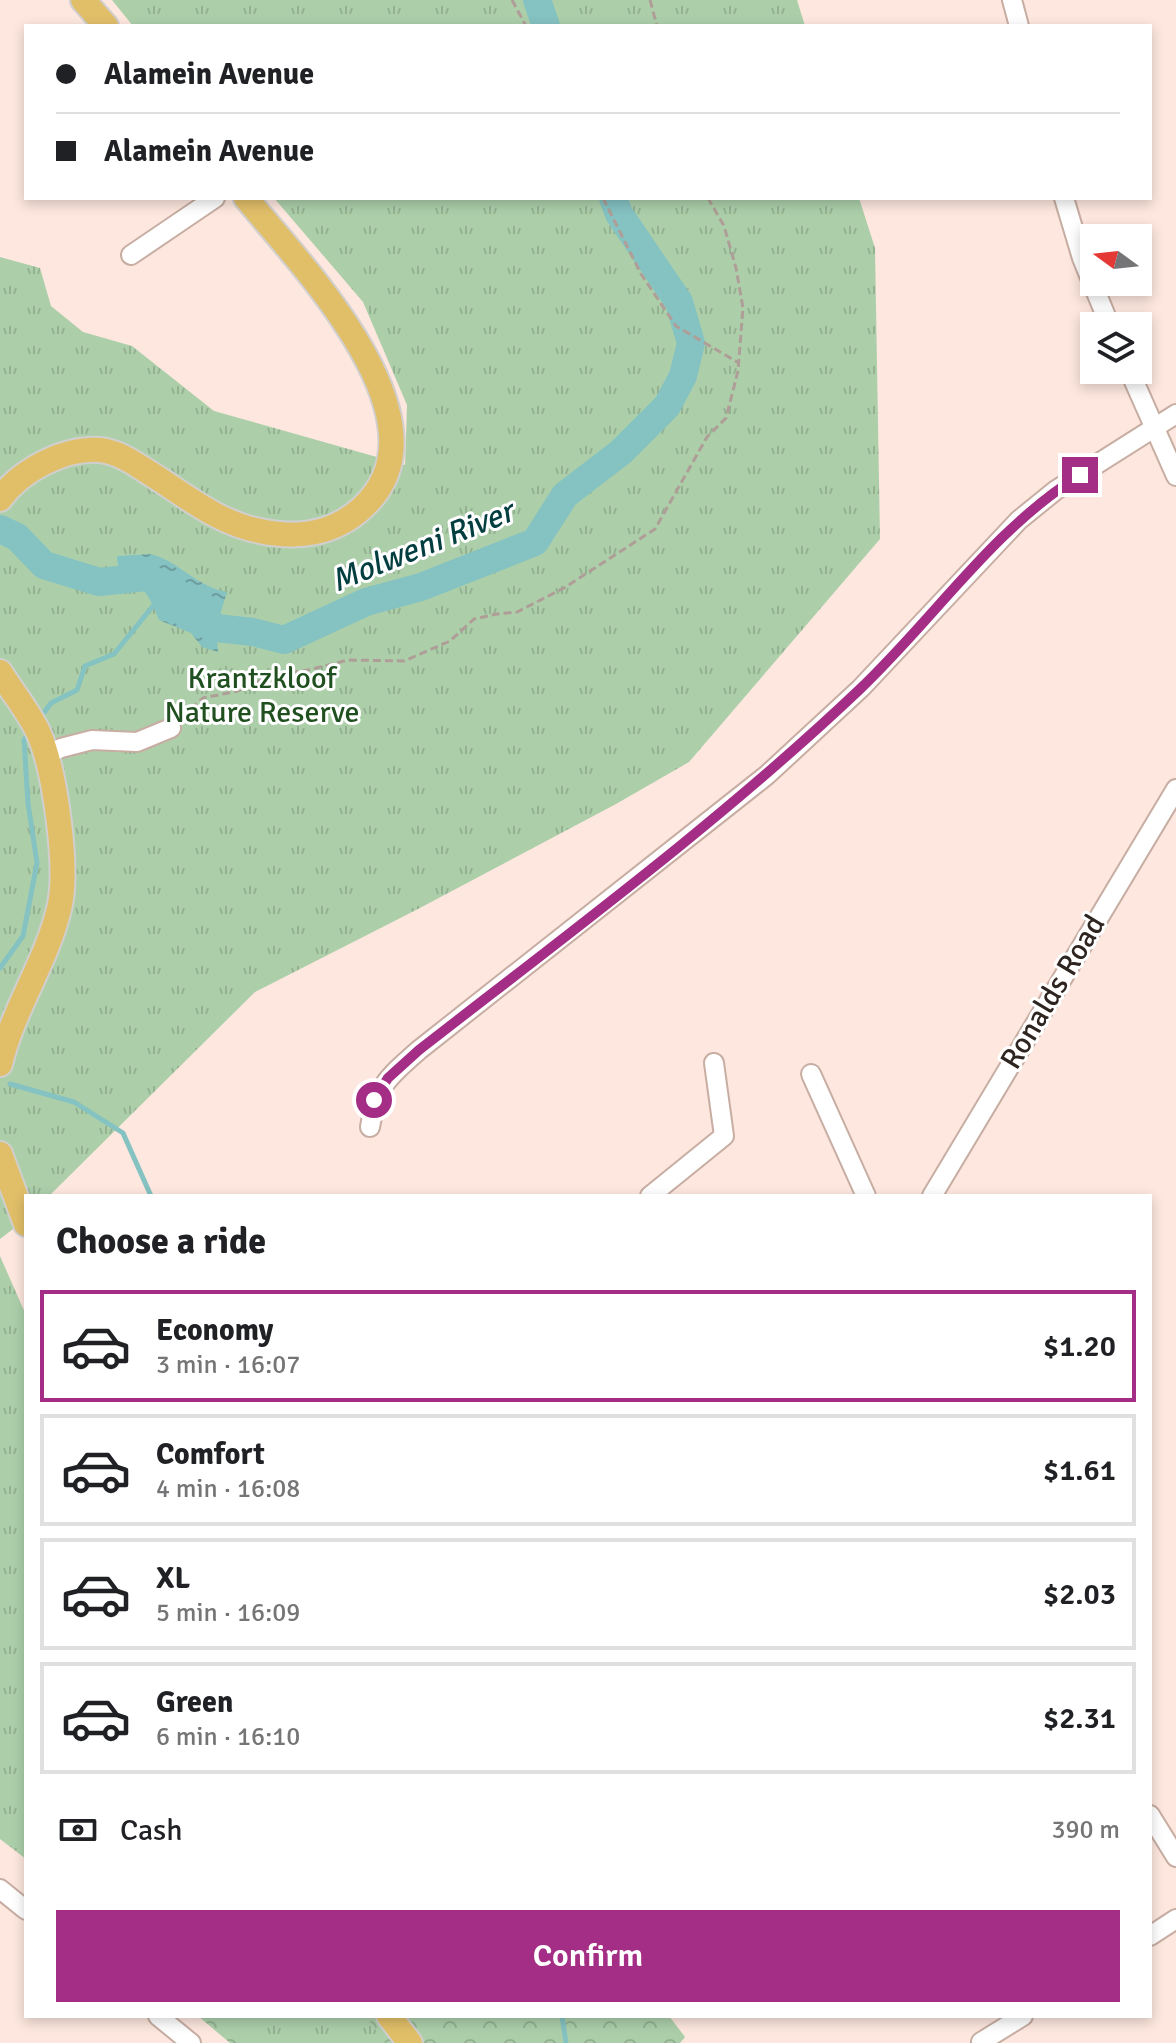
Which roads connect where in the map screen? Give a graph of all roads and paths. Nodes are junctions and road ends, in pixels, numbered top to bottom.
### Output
1 (83, 0) edge
2 (512, 0) edge
3 (650, 0) edge
4 (1012, 0) edge
5 (104, 24) edge
6 (525, 24) edge
7 (656, 24) edge
8 (1018, 24) edge
9 (212, 200) edge
10 (248, 200) edge
11 (604, 200) edge
12 (709, 200) edge
13 (1065, 200) edge
14 (131, 255) dead end
15 (1104, 312) edge
16 (739, 363) junction
17 (1135, 384) edge
18 (1176, 414) edge
19 (1153, 429) junction
20 (1176, 476) edge
21 (0, 499) edge
22 (0, 672) edge
23 (171, 728) joint
24 (47, 755) junction
25 (1176, 789) edge
26 (714, 1063) dead end
27 (0, 1064) edge
28 (811, 1074) dead end
29 (370, 1127) dead end
30 (0, 1154) edge
31 (652, 1194) edge
32 (865, 1194) edge
33 (933, 1194) edge
34 (24, 1219) edge
35 (1152, 1818) edge
36 (1176, 1857) edge
37 (0, 1889) edge
38 (24, 1908) edge
39 (1176, 1919) edge
40 (1152, 1935) edge
41 (160, 2018) edge
42 (391, 2018) edge
43 (1020, 2018) edge
44 (981, 2042) edge
45 (191, 2043) edge
46 (410, 2043) edge

1 - 5 main road
2 - 6 path
3 - 7 path
4 - 8 street
9 - 14 street
10 - 21 main road
11 - 16 path
12 - 16 path
13 - 15 street
16 - 23 path
17 - 19 street
18 - 19 street
19 - 20 street
19 - 29 street
22 - 24 main road
23 - 24 street
24 - 27 main road
25 - 33 street, Ronalds Road
26 - 31 street
28 - 32 street
30 - 34 main road
35 - 36 street
37 - 38 street
39 - 40 street
41 - 45 street
42 - 46 main road
43 - 44 street

